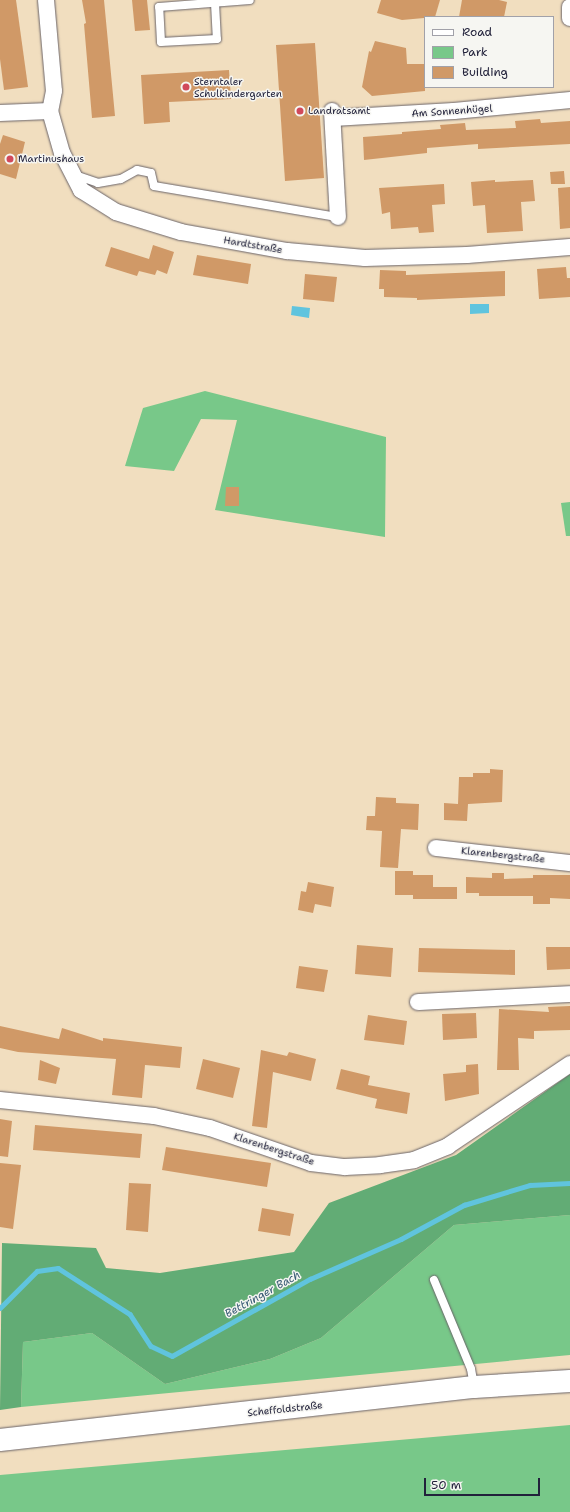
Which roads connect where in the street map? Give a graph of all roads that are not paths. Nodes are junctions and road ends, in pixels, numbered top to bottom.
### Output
1 (46, 0) edge
2 (250, 0) edge
3 (215, 4) junction
4 (570, 7) edge
5 (570, 18) edge
6 (570, 100) edge
7 (50, 111) junction
8 (0, 113) edge
9 (71, 174) junction
10 (338, 216) joint
11 (570, 247) edge
12 (436, 848) dead end
13 (570, 863) edge
14 (570, 994) edge
15 (418, 1002) dead end
16 (570, 1064) edge
17 (0, 1100) edge
18 (434, 1280) dead end
19 (570, 1381) edge
20 (474, 1387) junction
21 (0, 1440) edge

1 - 7 street
2 - 3 lane
3 - 3 lane
4 - 5 street
6 - 10 street, Am Sonnenhügel
7 - 8 street
7 - 9 street, Hardtstraße
9 - 10 lane
9 - 11 street, Hardtstraße
12 - 13 street, Klarenbergstraße
14 - 15 street
16 - 17 street, Klarenbergstraße
18 - 20 lane
19 - 20 main road, Scheffoldstraße
20 - 21 main road, Scheffoldstraße

